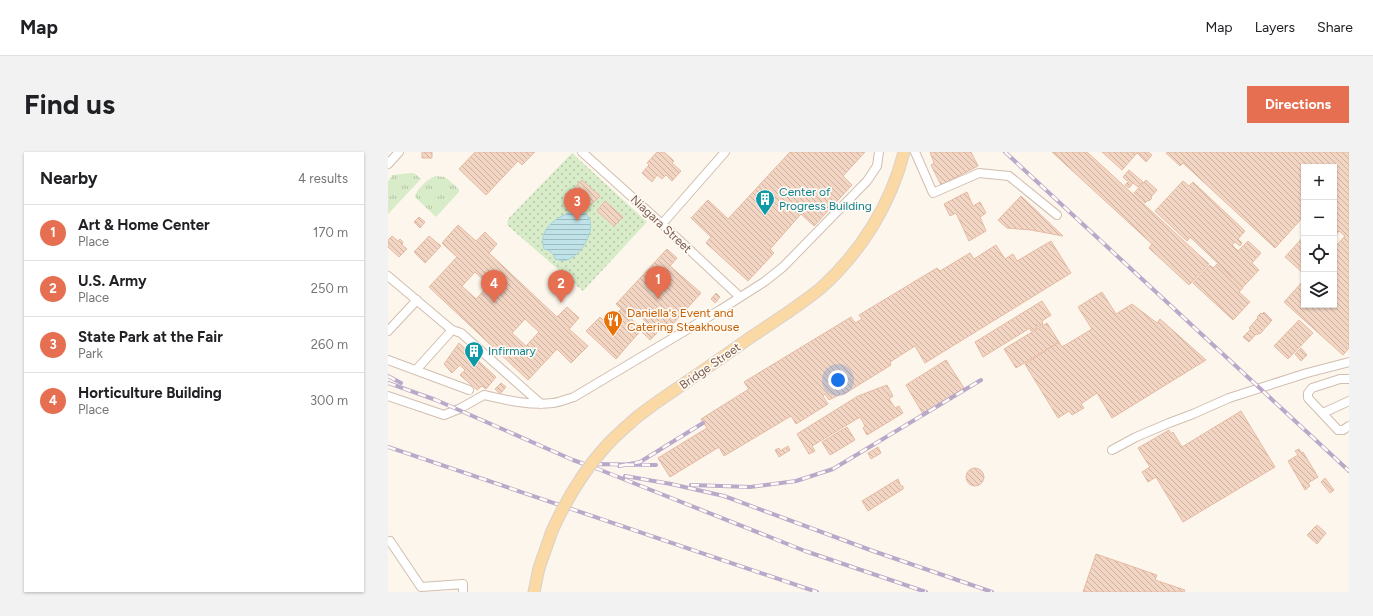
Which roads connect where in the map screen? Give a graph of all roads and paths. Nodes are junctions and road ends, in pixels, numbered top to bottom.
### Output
1 (399, 152) edge
2 (582, 152) edge
3 (725, 152) edge
4 (879, 152) edge
5 (904, 152) edge
6 (915, 152) edge
7 (388, 164) edge
8 (1057, 215) dead end
9 (662, 224) junction
10 (388, 276) edge
11 (740, 297) junction
12 (417, 300) junction
13 (452, 330) junction
14 (388, 331) edge
15 (388, 360) edge
16 (1349, 362) edge
17 (416, 370) junction
18 (1349, 379) edge
19 (469, 390) dead end
20 (388, 396) edge
21 (1349, 401) edge
22 (541, 404) junction
23 (1322, 413) junction
24 (1349, 426) edge
25 (1112, 450) dead end
26 (388, 542) edge
27 (463, 592) edge
28 (534, 592) edge

1 - 7 lane
2 - 9 lane, Niagara Street
3 - 9 lane
4 - 11 lane
5 - 28 main road, Bridge Street, bridge
6 - 8 lane
9 - 11 lane, Niagara Street
10 - 12 lane
11 - 22 lane
12 - 13 lane
12 - 14 lane
13 - 17 lane
13 - 22 lane
15 - 17 lane
16 - 25 lane
17 - 19 lane
18 - 23 lane
20 - 22 lane
21 - 23 lane
23 - 24 lane
26 - 27 lane

